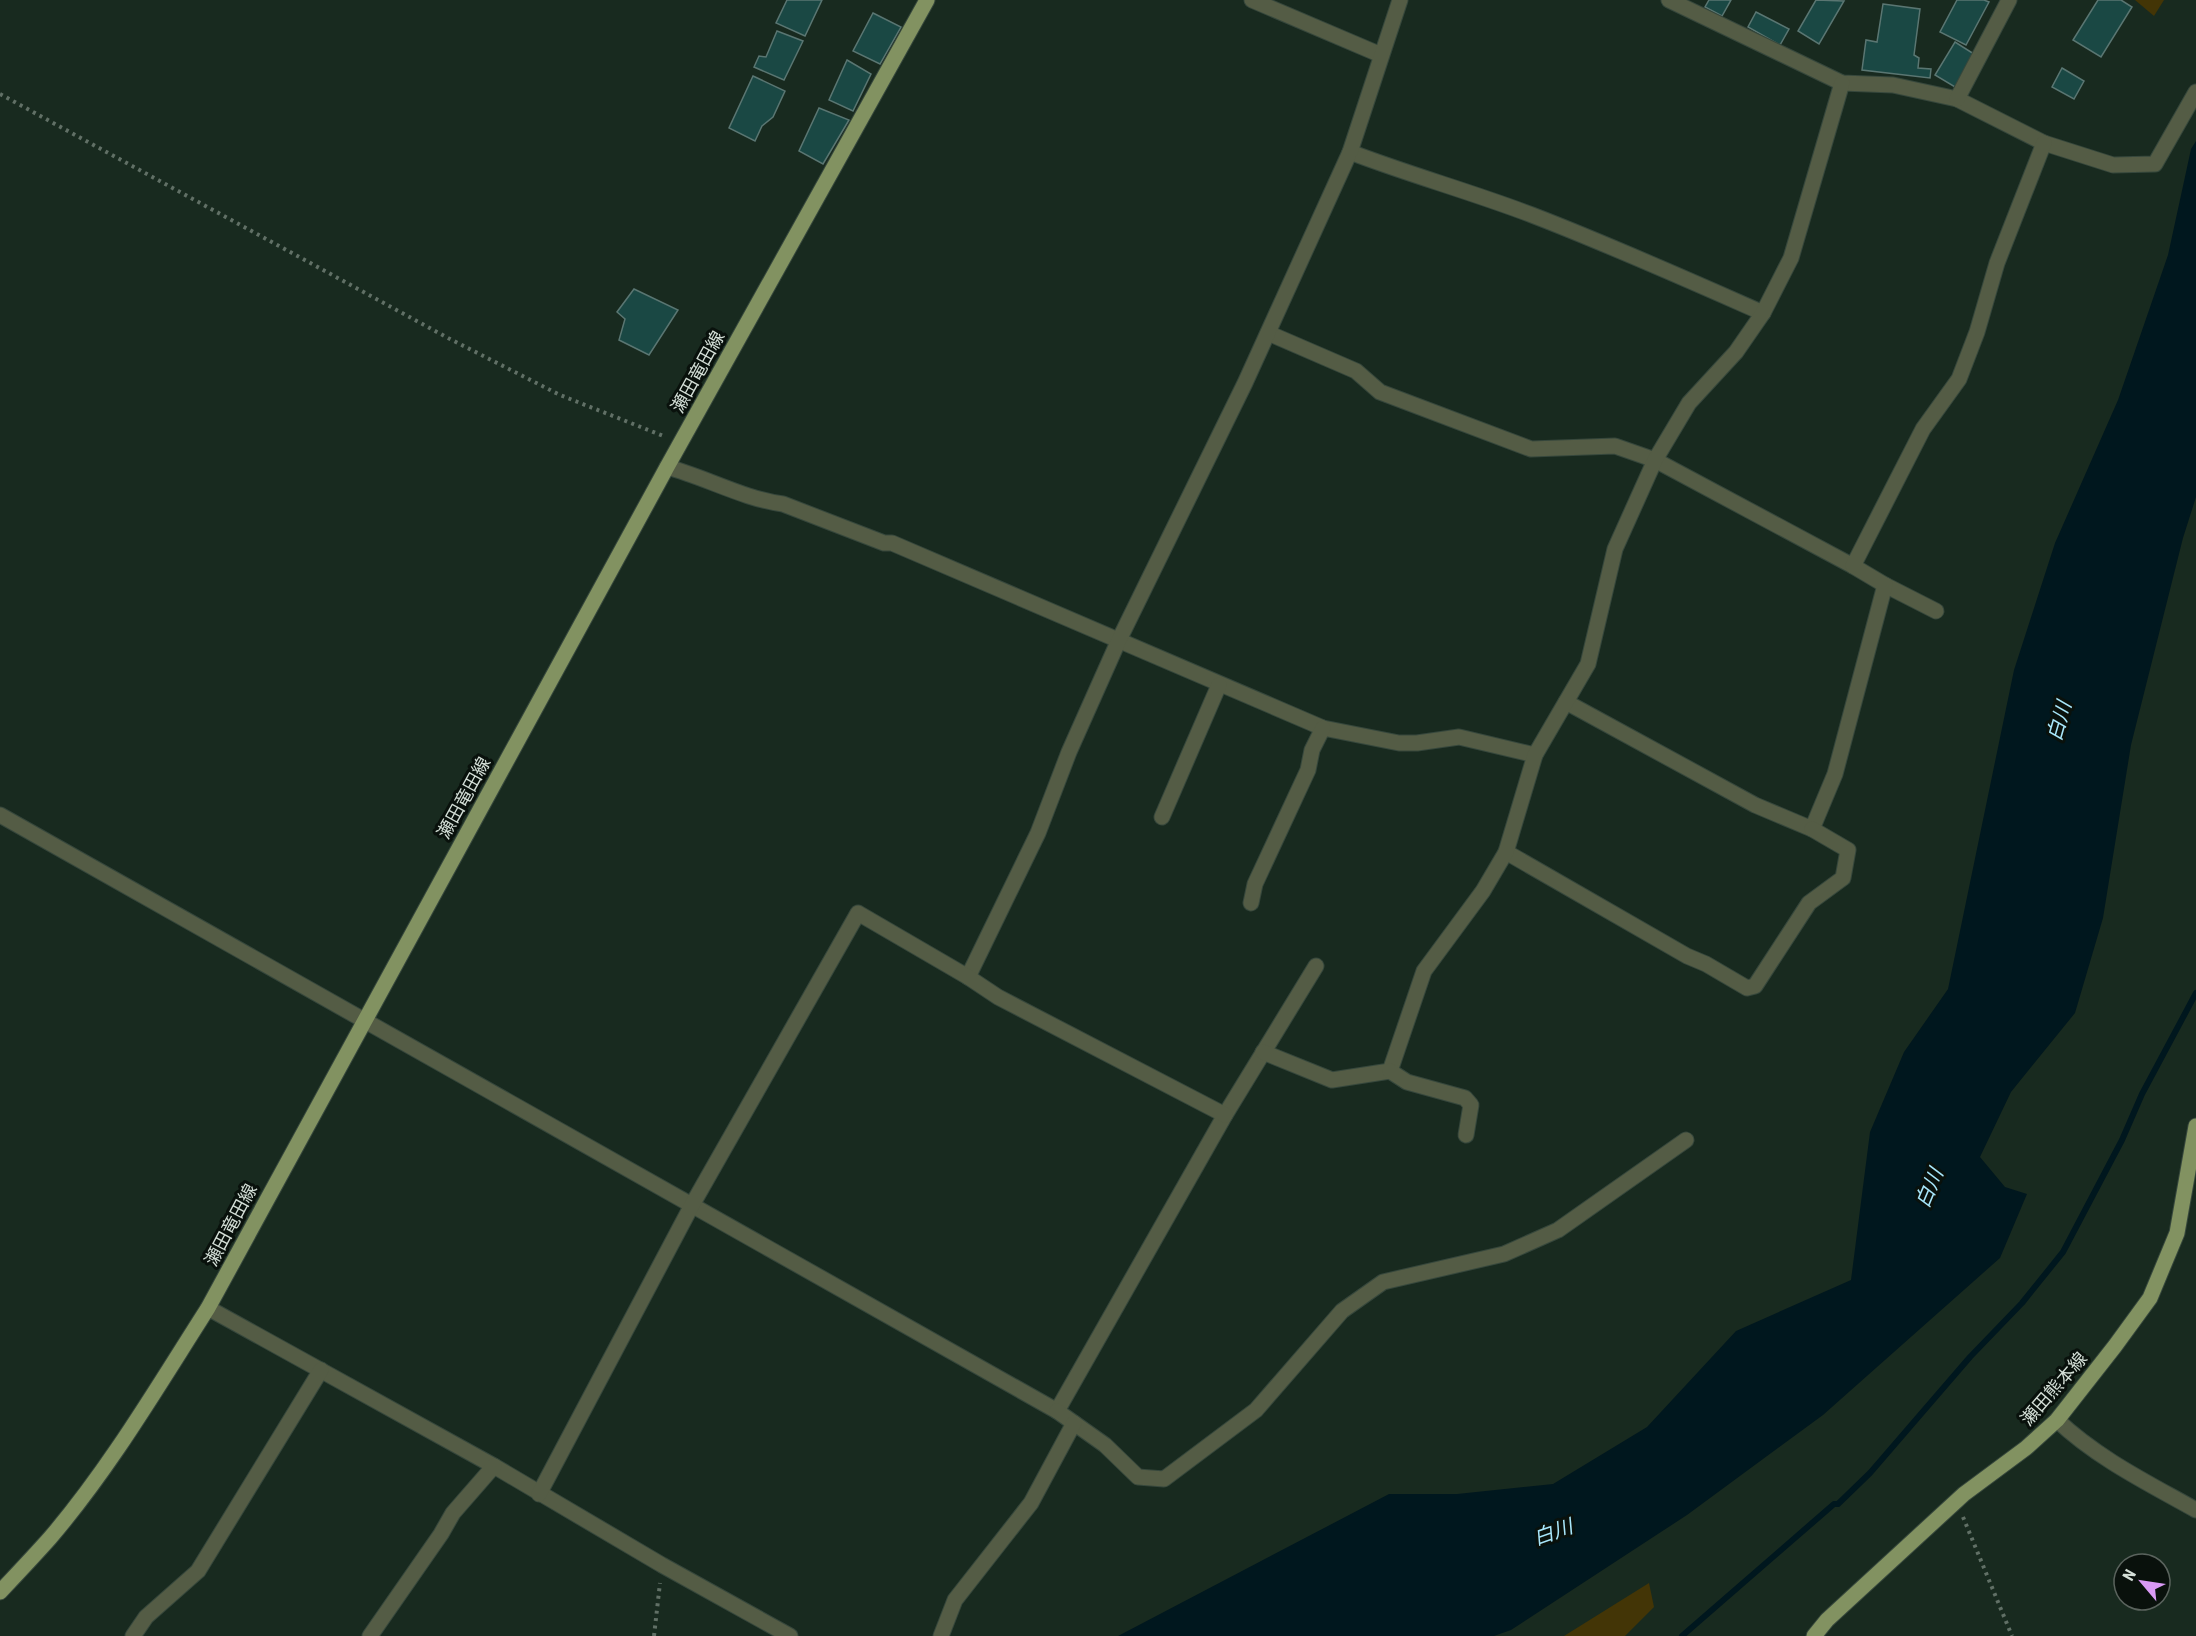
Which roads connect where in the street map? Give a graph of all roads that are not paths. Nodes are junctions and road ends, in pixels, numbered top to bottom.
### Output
1 (927, 0) edge
2 (1252, 0) edge
3 (1400, 0) edge
4 (1669, 0) edge
5 (2009, 0) edge
6 (1382, 55) junction
7 (1842, 83) junction
8 (2196, 92) edge
9 (1958, 99) junction
10 (2044, 143) junction
11 (1350, 152) junction
12 (1763, 313) junction
13 (1268, 333) junction
14 (1655, 460) junction
15 (667, 467) junction
16 (1853, 566) junction
17 (1885, 585) junction
18 (1936, 611) dead end
19 (1118, 642) junction
20 (1219, 685) junction
21 (1566, 702) junction
22 (1323, 728) junction
23 (1535, 755) junction
24 (0, 815) edge
25 (1162, 817) dead end
26 (1812, 829) junction
27 (1506, 852) junction
28 (1251, 903) dead end
29 (1316, 966) dead end
30 (968, 977) junction
31 (363, 1021) junction
32 (1263, 1052) junction
33 (1390, 1071) junction
34 (1225, 1115) junction
35 (2196, 1126) edge
36 (1466, 1135) dead end
37 (1686, 1140) dead end
38 (692, 1204) junction
39 (208, 1308) junction
40 (321, 1370) junction
41 (1056, 1411) junction
42 (2057, 1420) junction
43 (1074, 1423) junction
44 (494, 1466) junction
45 (539, 1494) junction
46 (2196, 1510) edge
47 (0, 1592) edge
48 (133, 1636) edge
49 (370, 1636) edge
50 (790, 1636) edge
51 (941, 1636) edge
52 (1814, 1636) edge

1 - 15 main road, 瀬田竜田線
2 - 6 street
3 - 6 street
4 - 7 street
5 - 9 street
6 - 11 street
7 - 9 street
7 - 12 street
8 - 10 street
9 - 10 street
10 - 16 street
11 - 12 street
11 - 13 street
12 - 14 street
13 - 14 street
13 - 19 street
14 - 16 street
14 - 21 street
15 - 19 street
15 - 31 main road, 瀬田竜田線
16 - 17 street
17 - 18 street
17 - 26 street
19 - 20 street
19 - 30 street
20 - 22 street
20 - 25 street
21 - 23 street
21 - 26 street
22 - 23 street
22 - 28 street
23 - 27 street
24 - 31 street
26 - 27 street
27 - 33 street
29 - 32 street
30 - 34 street
30 - 38 street
31 - 38 street
31 - 39 main road, 瀬田竜田線
32 - 33 street
32 - 34 street
33 - 36 street
34 - 41 street
35 - 42 main road, 瀬田熊本線
37 - 43 street
38 - 41 street
38 - 45 street
39 - 40 street
39 - 47 main road, 瀬田竜田線
40 - 44 street
40 - 48 street
41 - 43 street
42 - 46 street
42 - 52 main road, 瀬田熊本線
43 - 51 street
44 - 45 street
44 - 49 street
45 - 50 street

